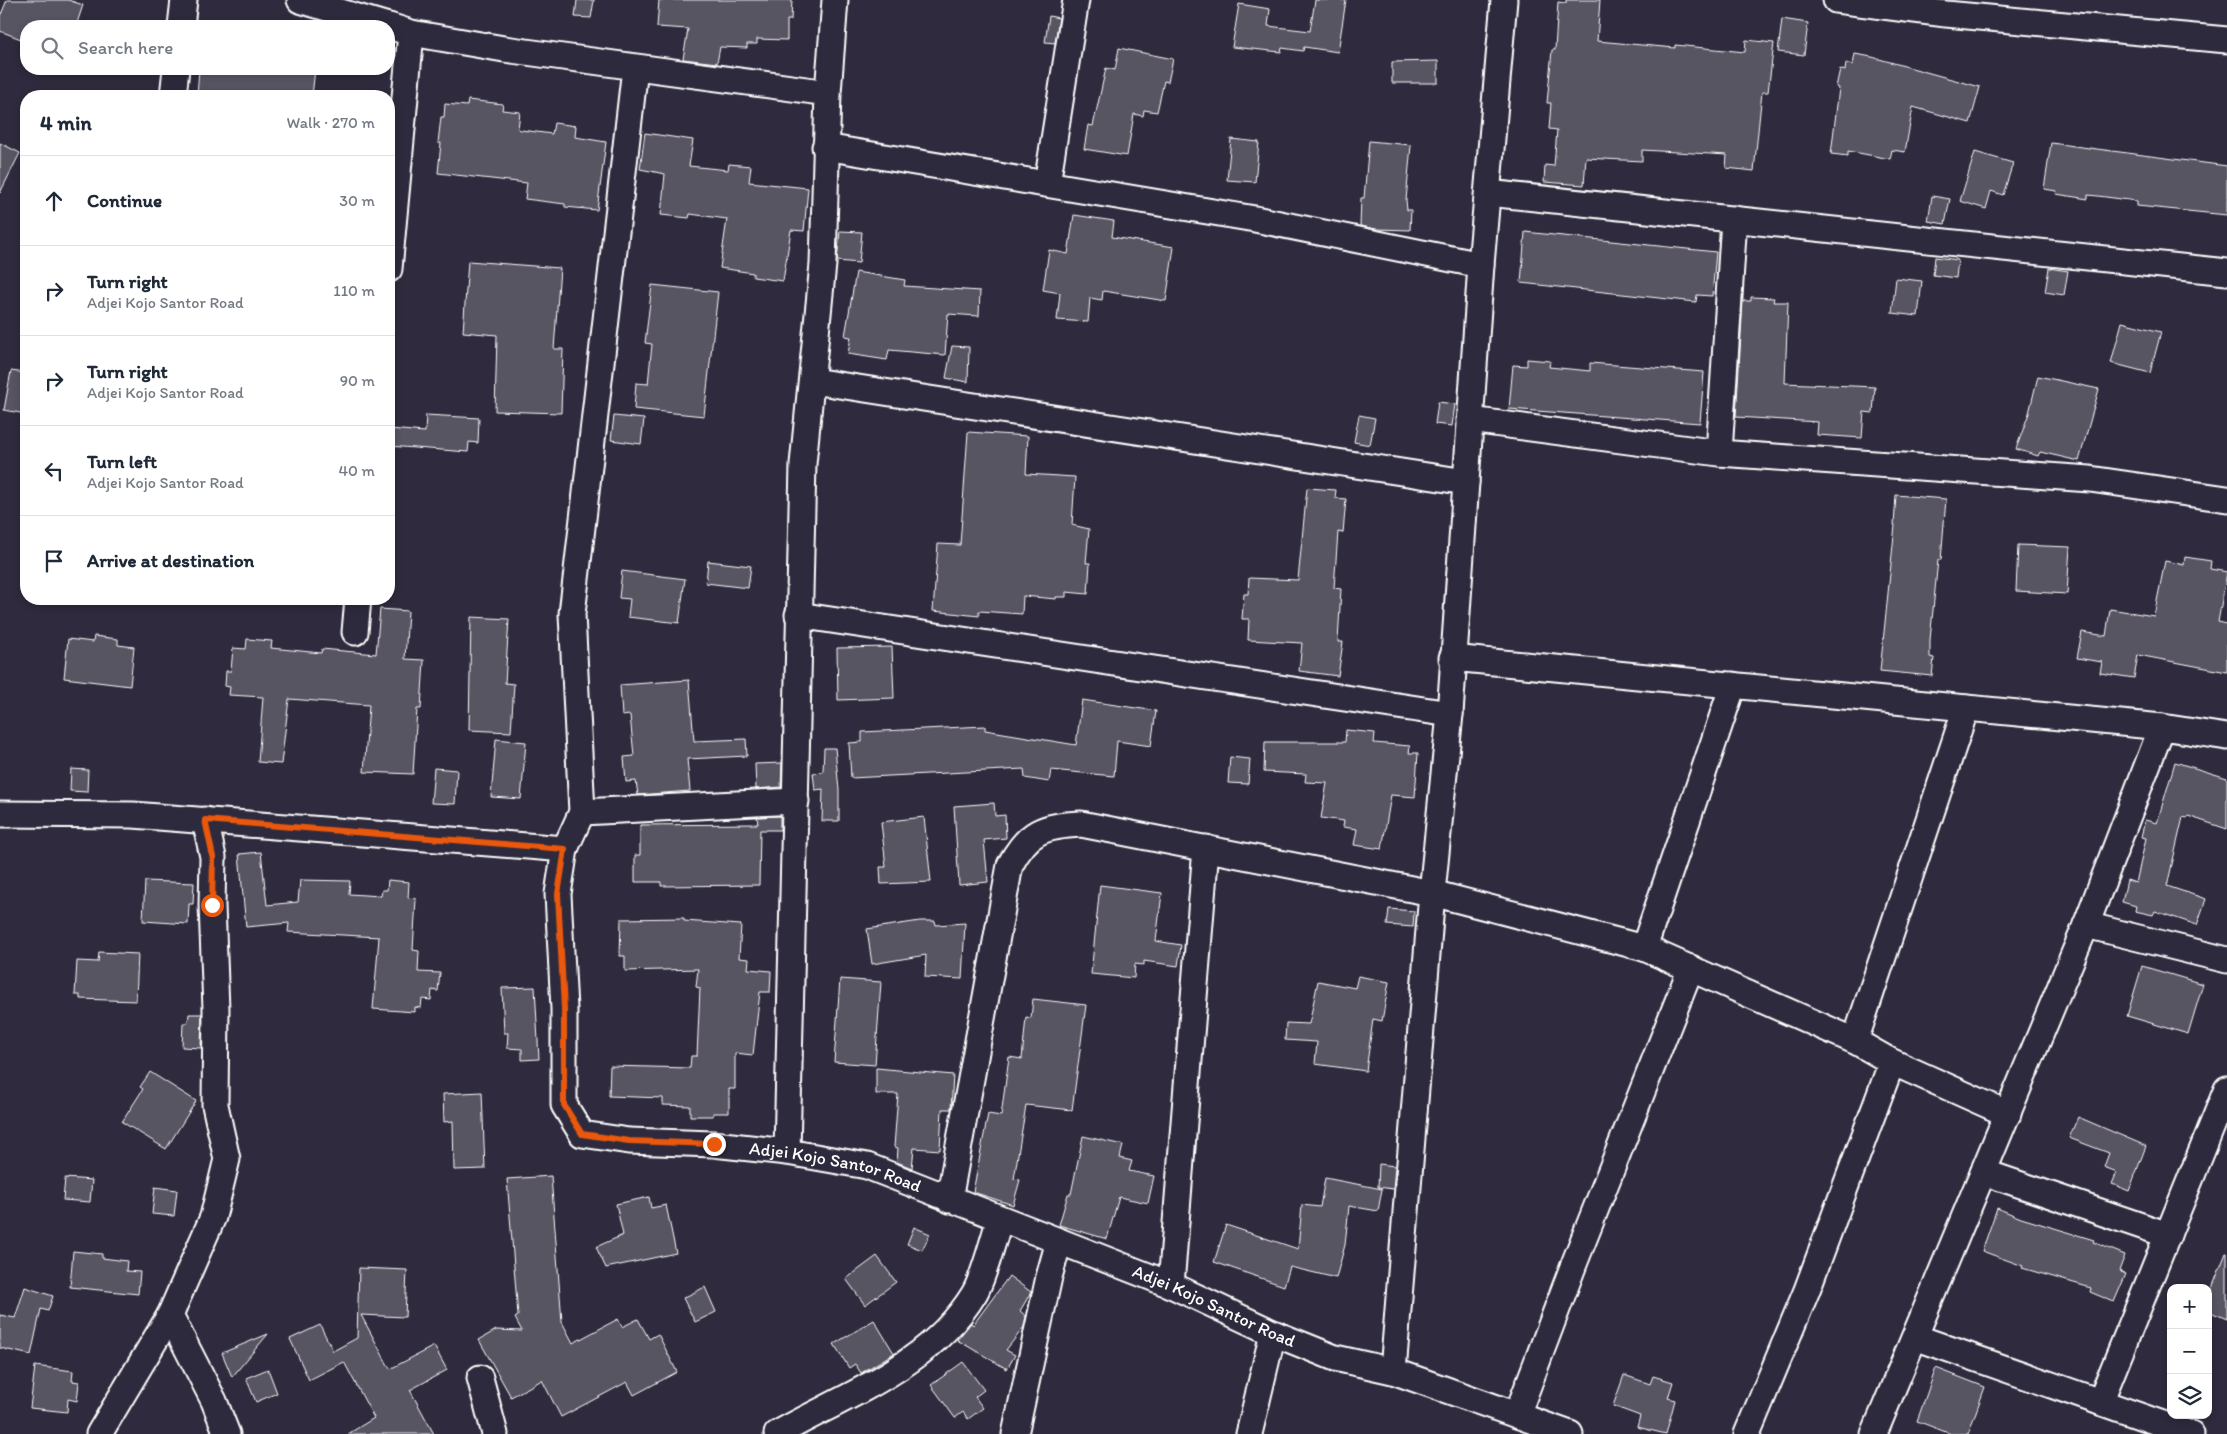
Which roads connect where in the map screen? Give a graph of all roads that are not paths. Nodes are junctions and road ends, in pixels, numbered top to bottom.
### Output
1 (184, 0) edge
2 (300, 0) edge
3 (836, 0) edge
4 (1076, 0) edge
5 (1504, 0) edge
6 (1836, 0) edge
7 (182, 20) edge
8 (366, 20) edge
9 (396, 29) edge
10 (2227, 40) edge
11 (395, 63) edge
12 (635, 68) junction
13 (175, 75) edge
14 (395, 75) edge
15 (174, 90) edge
16 (394, 90) edge
17 (828, 93) junction
18 (825, 147) junction
19 (1047, 184) junction
20 (1488, 192) junction
21 (1734, 219) junction
22 (1481, 265) junction
23 (2227, 272) edge
24 (812, 381) junction
25 (1470, 420) junction
26 (1719, 453) junction
27 (1466, 482) junction
28 (2227, 499) edge
29 (357, 605) edge
30 (798, 615) junction
31 (355, 632) dead end
32 (1452, 658) junction
33 (1733, 685) junction
34 (1966, 708) junction
35 (1450, 714) junction
36 (2162, 727) junction
37 (2227, 737) edge
38 (796, 801) junction
39 (582, 812) junction
40 (0, 814) edge
41 (205, 820) junction
42 (1206, 848) junction
43 (565, 849) junction
44 (1432, 893) junction
45 (2086, 925) junction
46 (1644, 948) junction
47 (2227, 960) edge
48 (1691, 968) junction
49 (1855, 1041) junction
50 (1892, 1062) junction
51 (2227, 1089) edge
52 (2008, 1114) junction
53 (787, 1152) junction
54 (1984, 1172) junction
55 (949, 1200) junction
56 (1000, 1219) junction
57 (2168, 1235) junction
58 (1059, 1241) junction
59 (1171, 1285) junction
60 (170, 1315) junction
61 (1272, 1333) junction
62 (1915, 1337) junction
63 (1393, 1371) junction
64 (480, 1378) dead end
65 (2100, 1402) junction
66 (1518, 1415) junction
67 (99, 1434) edge
68 (227, 1434) edge
69 (495, 1434) edge
70 (777, 1434) edge
71 (1014, 1434) edge
72 (1249, 1434) edge
73 (1570, 1434) edge
74 (1747, 1434) edge
75 (1874, 1434) edge
76 (2191, 1434) edge

1 - 7 street
2 - 8 street
3 - 17 street
4 - 19 street
5 - 20 street
6 - 10 street
9 - 11 street
9 - 12 street
12 - 17 street
12 - 39 street
13 - 15 street
14 - 16 street
17 - 18 street
18 - 19 street
18 - 24 street
19 - 22 street
20 - 21 street
20 - 22 street
21 - 23 street
21 - 26 street
22 - 25 street
24 - 27 street
24 - 30 street
25 - 26 street
25 - 27 street
26 - 28 street
27 - 32 street
29 - 31 street
30 - 35 street
30 - 38 street
32 - 33 street
32 - 35 street
33 - 34 street
33 - 46 street
34 - 36 street
34 - 49 street
35 - 44 street
36 - 37 street
36 - 45 street
38 - 39 street
38 - 53 street
39 - 43 street
40 - 41 street
41 - 43 street
41 - 60 street
42 - 44 street
42 - 55 street
42 - 59 street
43 - 53 street, Adjei Kojo Santor Road
44 - 46 street
44 - 63 street
45 - 47 street
45 - 52 street
46 - 48 street
48 - 49 street
48 - 66 street
49 - 50 street
50 - 52 street
50 - 74 street
51 - 57 street
52 - 54 street
53 - 55 street, Adjei Kojo Santor Road
54 - 57 street
54 - 62 street
55 - 56 street, Adjei Kojo Santor Road
56 - 58 street, Adjei Kojo Santor Road
56 - 70 street
57 - 65 street
58 - 59 street, Adjei Kojo Santor Road
58 - 71 street
59 - 61 street, Adjei Kojo Santor Road
60 - 67 street
60 - 68 street
61 - 63 street, Adjei Kojo Santor Road
61 - 72 street
62 - 65 street
62 - 75 street
63 - 66 street, Adjei Kojo Santor Road
64 - 69 street
65 - 76 street
66 - 73 street, Adjei Kojo Santor Road

